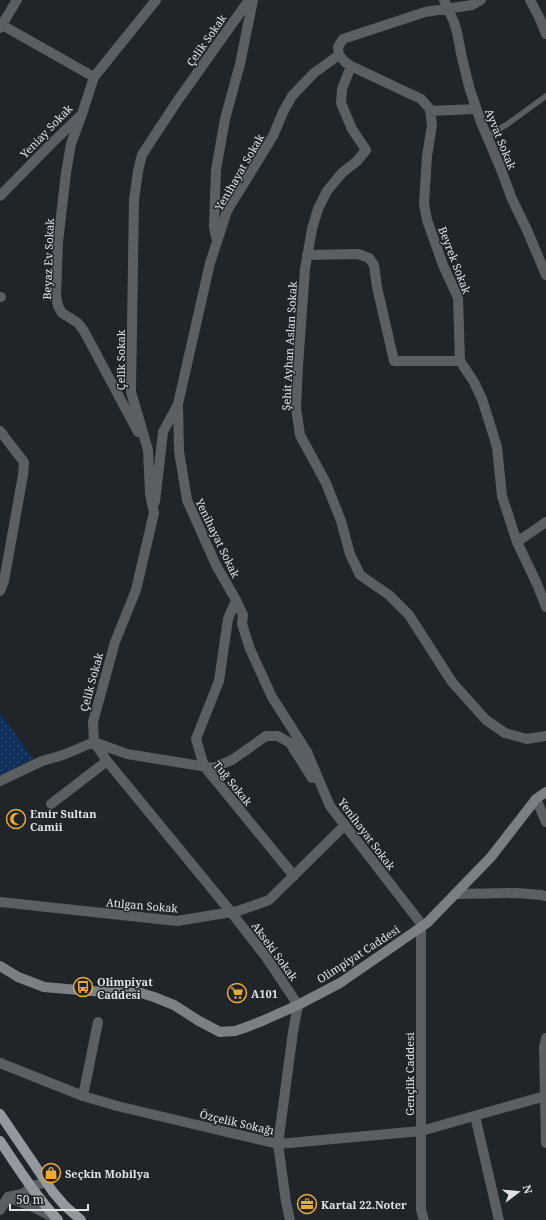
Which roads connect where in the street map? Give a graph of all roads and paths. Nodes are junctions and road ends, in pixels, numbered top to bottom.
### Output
1 (17, 0) edge
2 (156, 0) edge
3 (249, 0) edge
4 (253, 0) edge
5 (482, 0) edge
6 (530, 0) edge
7 (446, 4) edge
8 (1, 27) edge
9 (546, 34) edge
10 (339, 55) junction
11 (351, 66) junction
12 (94, 77) junction
13 (546, 96) edge
14 (476, 109) junction
15 (430, 111) junction
16 (82, 114) junction
17 (487, 136) junction
18 (0, 196) edge
19 (217, 242) junction
20 (307, 255) junction
21 (546, 275) edge
22 (460, 361) junction
23 (178, 404) junction
24 (0, 431) edge
25 (148, 450) junction
26 (154, 513) junction
27 (546, 522) edge
28 (517, 542) junction
29 (0, 591) edge
30 (236, 600) junction
31 (546, 606) edge
32 (546, 736) edge
33 (94, 742) junction
34 (107, 761) junction
35 (204, 766) junction
36 (0, 781) edge
37 (546, 792) edge
38 (536, 799) junction
39 (51, 804) dead end
40 (330, 806) junction
41 (546, 822) edge
42 (345, 826) junction
43 (294, 876) junction
44 (455, 894) junction
45 (546, 896) edge
46 (0, 902) edge
47 (232, 912) junction
48 (422, 927) junction
49 (0, 966) edge
50 (298, 1005) junction
51 (98, 1022) dead end
52 (546, 1038) edge
53 (0, 1063) edge
54 (83, 1096) junction
55 (545, 1096) edge
56 (0, 1114) edge
57 (475, 1116) junction
58 (420, 1131) junction
59 (0, 1141) edge
60 (546, 1143) edge
61 (278, 1144) junction
62 (48, 1182) junction
63 (31, 1188) junction
64 (8, 1196) junction
65 (38, 1197) junction
66 (27, 1204) junction
67 (0, 1210) edge
68 (58, 1220) edge
69 (80, 1220) edge
70 (290, 1220) edge
71 (424, 1220) edge
72 (499, 1220) edge

1 - 8 street
2 - 12 street, Yeniay Sokak
3 - 25 street, Çelik Sokak
4 - 19 street
5 - 7 street
6 - 9 street
7 - 10 street
7 - 14 street, Ayvat Sokak
8 - 12 street
10 - 11 street
10 - 19 street, Yenihayat Sokak
11 - 15 street
11 - 20 street, Şehit Ayhan Aslan Sokak
12 - 16 street, Yeniay Sokak
13 - 17 lane
14 - 15 street
14 - 17 street, Ayvat Sokak
15 - 22 street, Beyrek Sokak
16 - 18 street, Yeniay Sokak
16 - 25 street, Beyaz Ev Sokak
17 - 21 street, Ayvat Sokak
19 - 23 street, Yenihayat Sokak
20 - 22 street
20 - 32 street, Şehit Ayhan Aslan Sokak
22 - 28 street
23 - 26 street
23 - 30 street, Yenihayat Sokak
24 - 29 street
25 - 26 street, Çelik Sokak
26 - 33 street, Çelik Sokak
27 - 28 street
28 - 31 street
30 - 35 street, Tuğ Sokak
30 - 40 street, Yenihayat Sokak
33 - 34 street, Akseki Sokak
33 - 35 street
33 - 36 street
34 - 39 street
34 - 47 street, Akseki Sokak
35 - 40 street
35 - 43 street, Tuğ Sokak
37 - 38 main road, Olimpiyat Caddesi
38 - 41 street
38 - 44 main road, Olimpiyat Caddesi
40 - 42 street, Yenihayat Sokak
42 - 43 street, Atılgan Sokak
42 - 48 street, Yenihayat Sokak
43 - 47 street, Atılgan Sokak
44 - 45 street
44 - 48 main road, Olimpiyat Caddesi
46 - 47 street, Atılgan Sokak
47 - 50 street, Akseki Sokak
48 - 50 main road, Olimpiyat Caddesi
48 - 58 street, Gençlik Caddesi
49 - 50 main road, Olimpiyat Caddesi
50 - 61 street
51 - 54 street
52 - 55 street
53 - 54 street, Özçelik Sokağı
54 - 61 street, Özçelik Sokağı
55 - 57 street, Özçelik Sokağı
55 - 60 street
56 - 62 main road
57 - 58 street, Özçelik Sokağı
57 - 72 street
58 - 61 street, Özçelik Sokağı
58 - 71 street, Gençlik Caddesi
59 - 63 main road
61 - 70 street
62 - 63 street
62 - 65 street
62 - 69 main road
63 - 64 street
63 - 65 main road
64 - 66 street
64 - 67 street
65 - 66 street
65 - 68 main road
66 - 68 street

